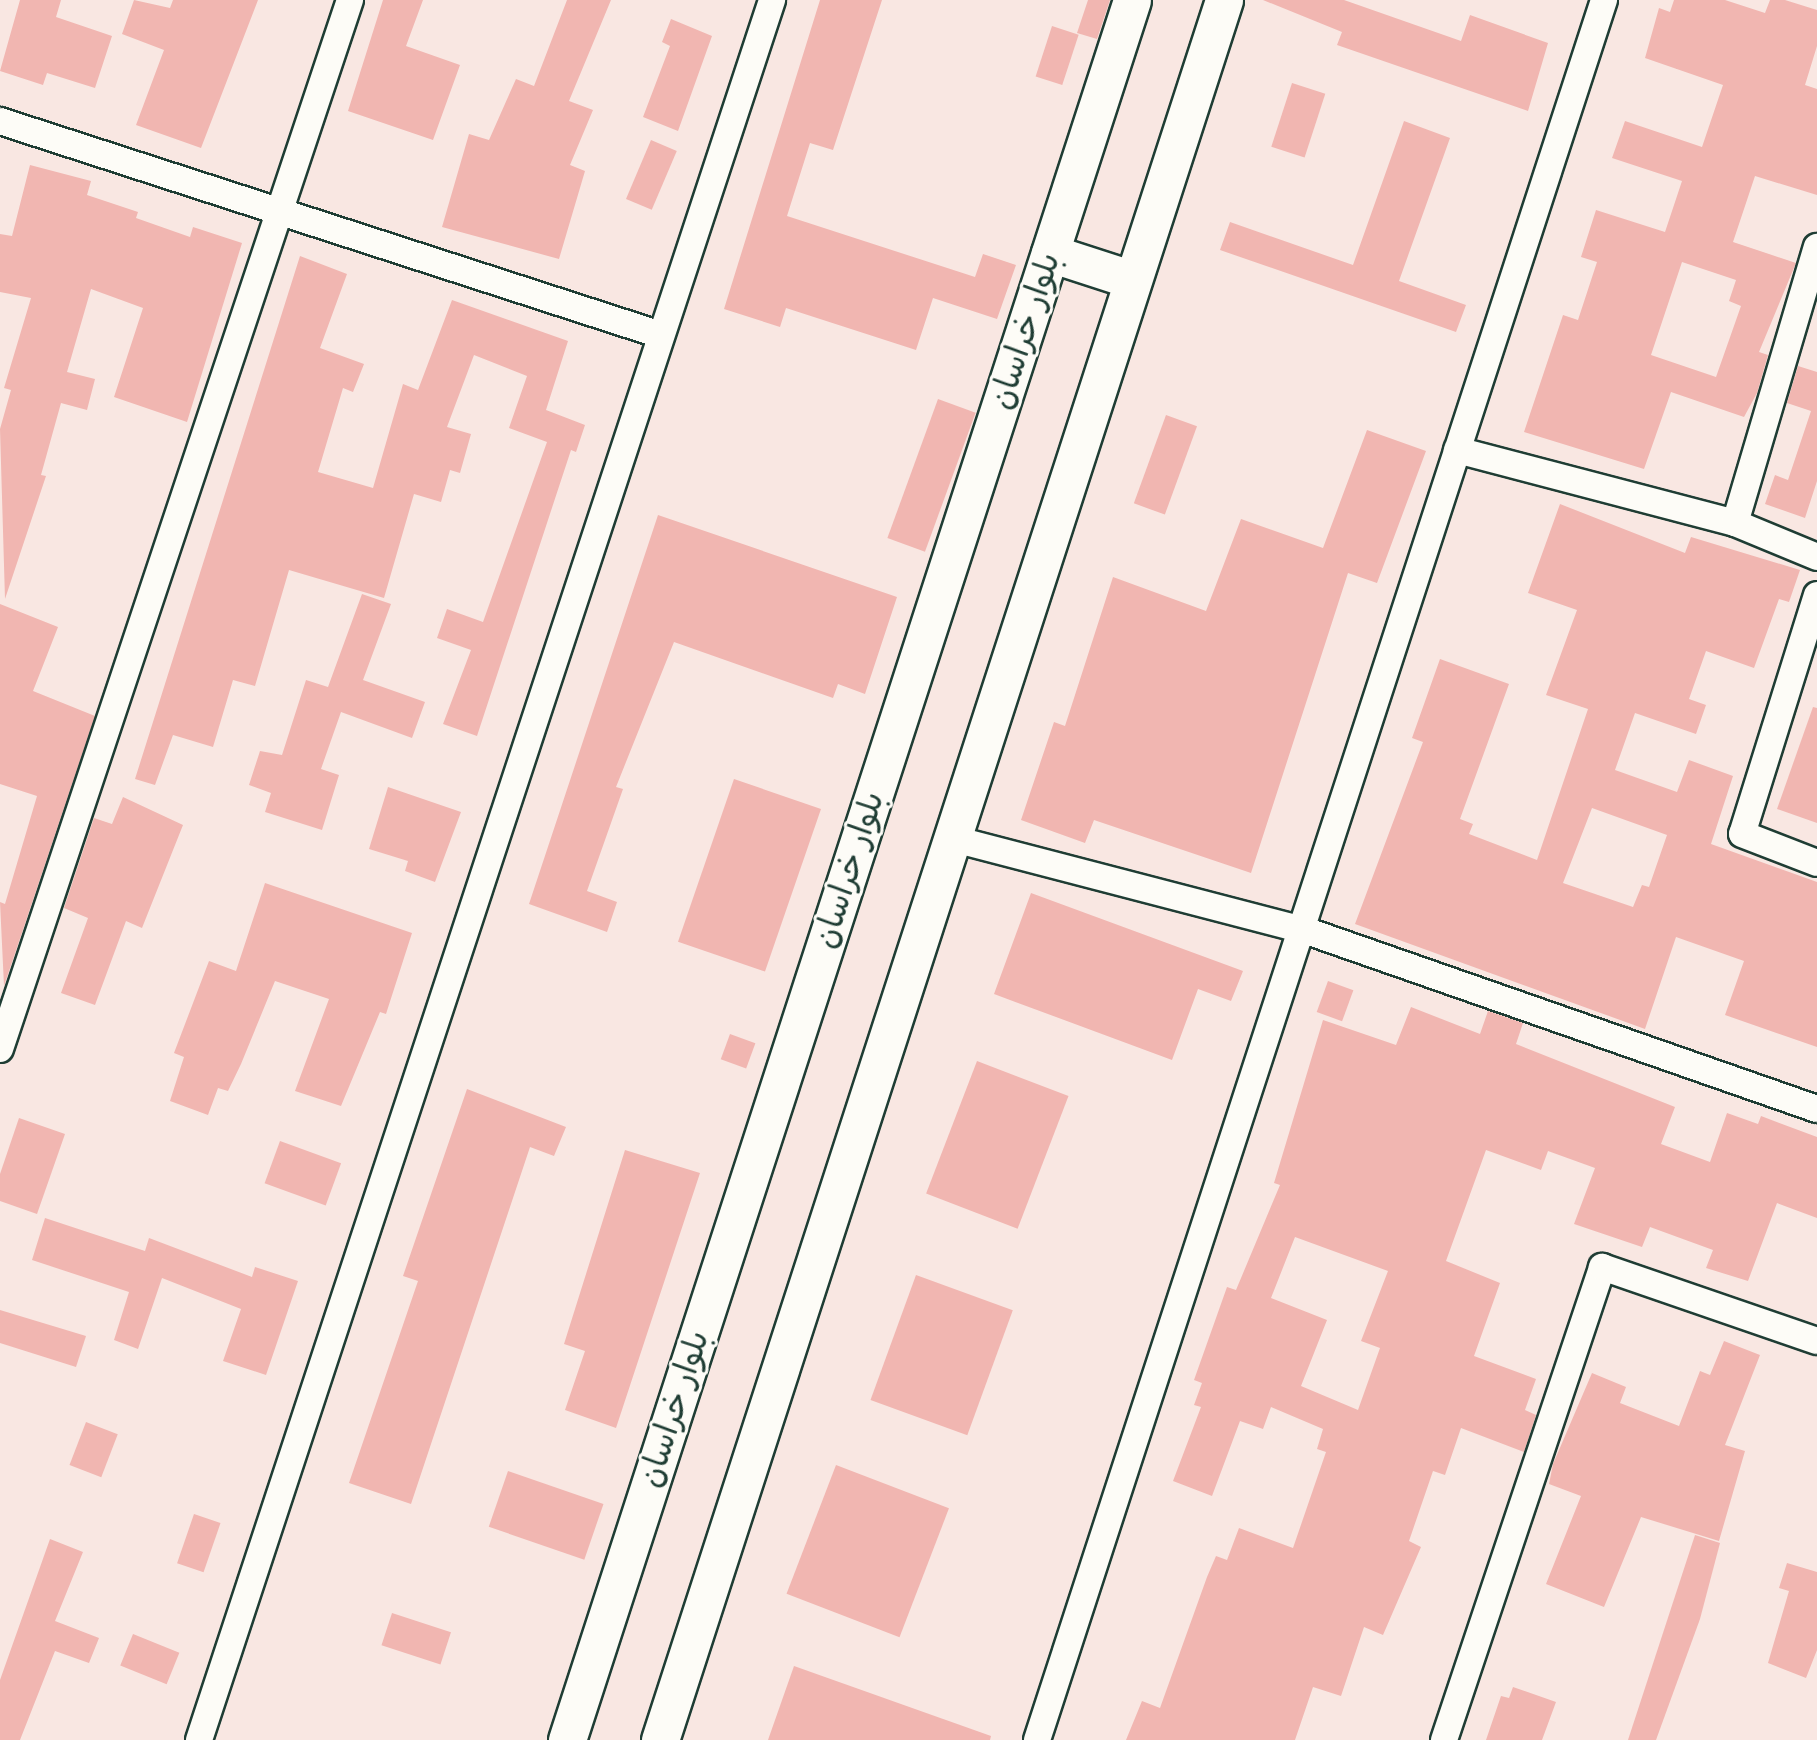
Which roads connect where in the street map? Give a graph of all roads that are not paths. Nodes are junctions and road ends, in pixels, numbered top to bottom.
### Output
1 (350, 0) edge
2 (772, 0) edge
3 (1132, 0) edge
4 (1224, 0) edge
5 (1604, 0) edge
6 (0, 121) edge
7 (277, 212) junction
8 (1817, 247) edge
9 (1050, 253) junction
10 (1133, 280) junction
11 (661, 335) junction
12 (1457, 450) junction
13 (1735, 523) junction
14 (1817, 557) edge
15 (1817, 595) edge
16 (950, 838) junction
17 (1817, 863) edge
18 (1304, 930) junction
19 (0, 1049) edge
20 (1817, 1110) edge
21 (1817, 1341) edge
22 (199, 1740) edge
23 (567, 1740) edge
24 (660, 1740) edge
25 (1037, 1740) edge
26 (1444, 1740) edge

1 - 7 street
2 - 11 street
3 - 9 main road, بلوار خراسان
4 - 10 main road
5 - 12 street
6 - 7 street
7 - 11 street
7 - 19 street
8 - 13 street
9 - 10 main road
9 - 23 main road, بلوار خراسان
10 - 16 main road
11 - 22 street
12 - 13 street
12 - 18 street
13 - 14 street
15 - 17 street
16 - 18 street
16 - 24 main road
18 - 20 street
18 - 25 street
21 - 26 street

